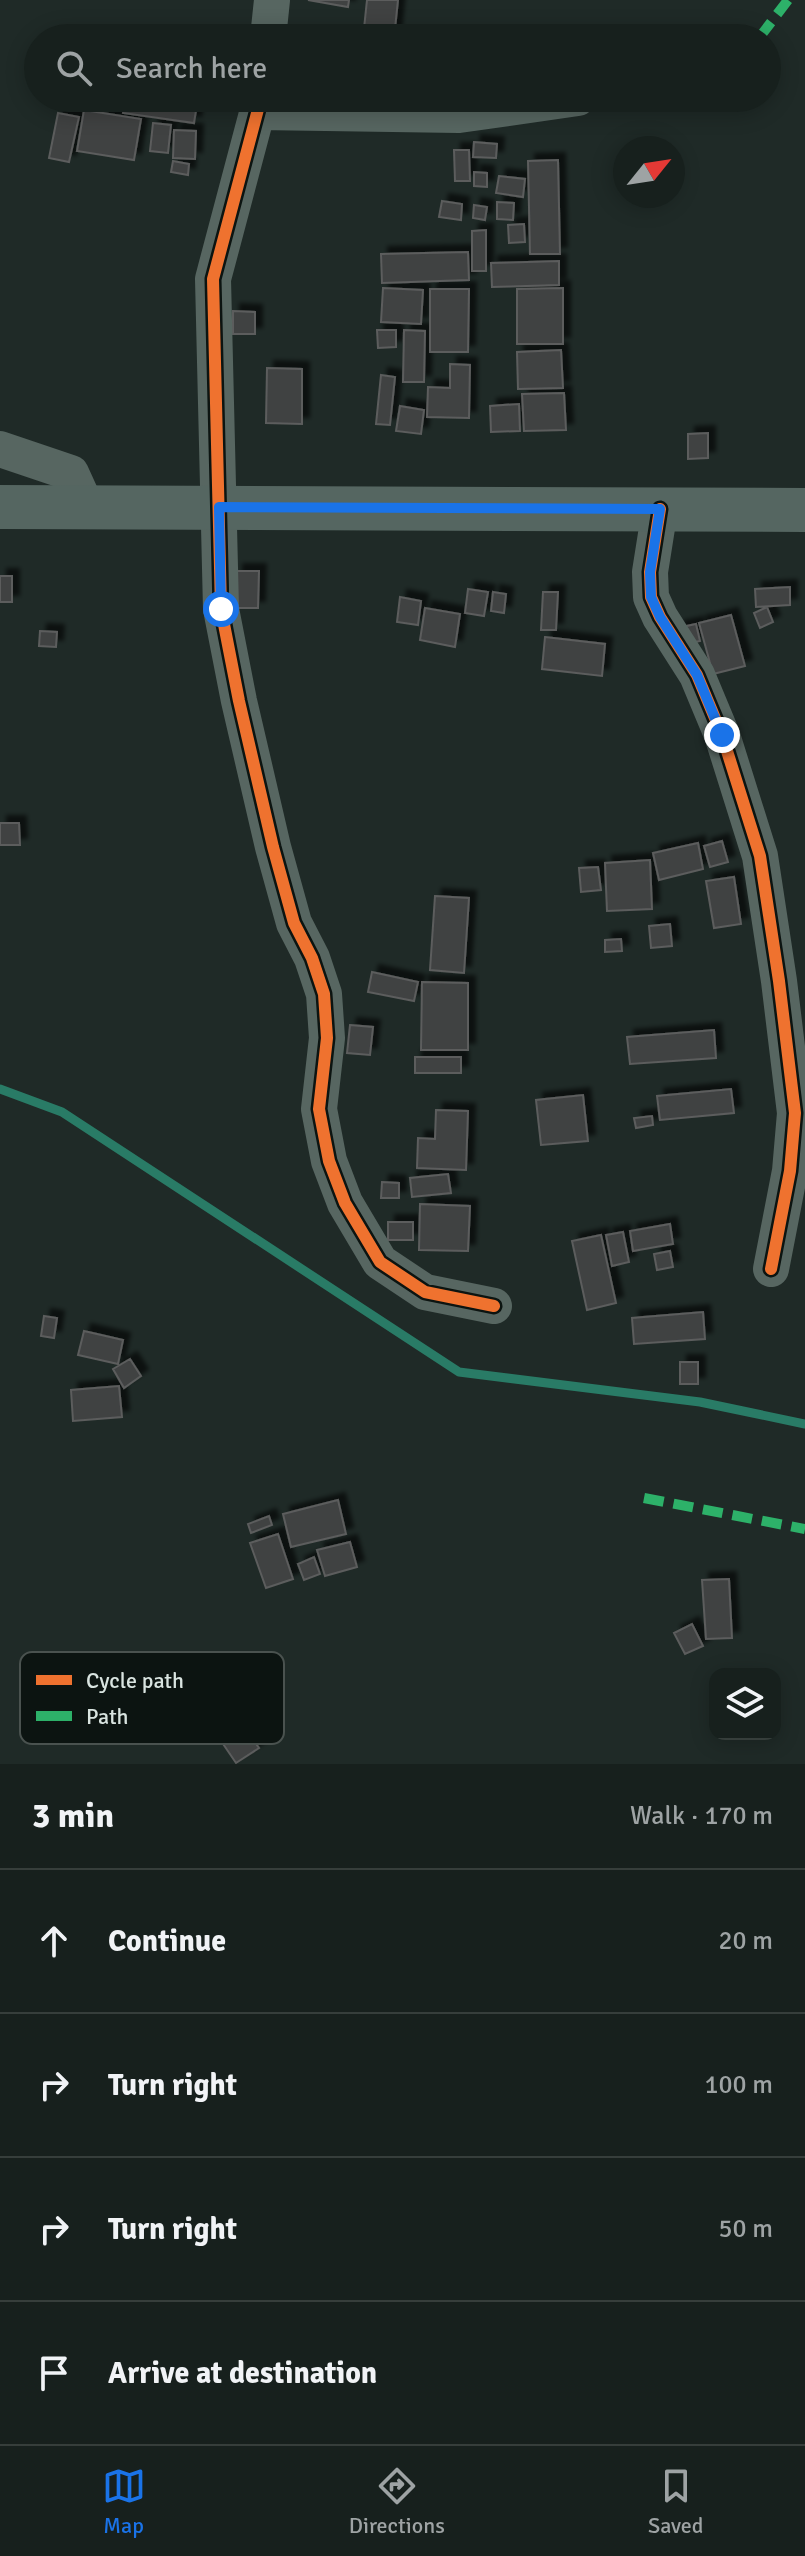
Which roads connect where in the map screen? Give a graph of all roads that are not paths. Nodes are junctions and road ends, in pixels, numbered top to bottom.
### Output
1 (272, 0) edge
2 (269, 24) edge
3 (258, 112) edge
4 (399, 112) edge
5 (480, 112) edge
6 (0, 449) edge
7 (86, 506) junction
8 (0, 507) edge
9 (219, 507) junction
10 (660, 509) junction
11 (805, 510) edge
12 (771, 1269) dead end
13 (494, 1306) dead end

1 - 2 street
3 - 9 street
4 - 5 street
6 - 7 street
7 - 8 main road
7 - 9 main road
9 - 10 main road
9 - 13 street
10 - 11 main road
10 - 12 street

